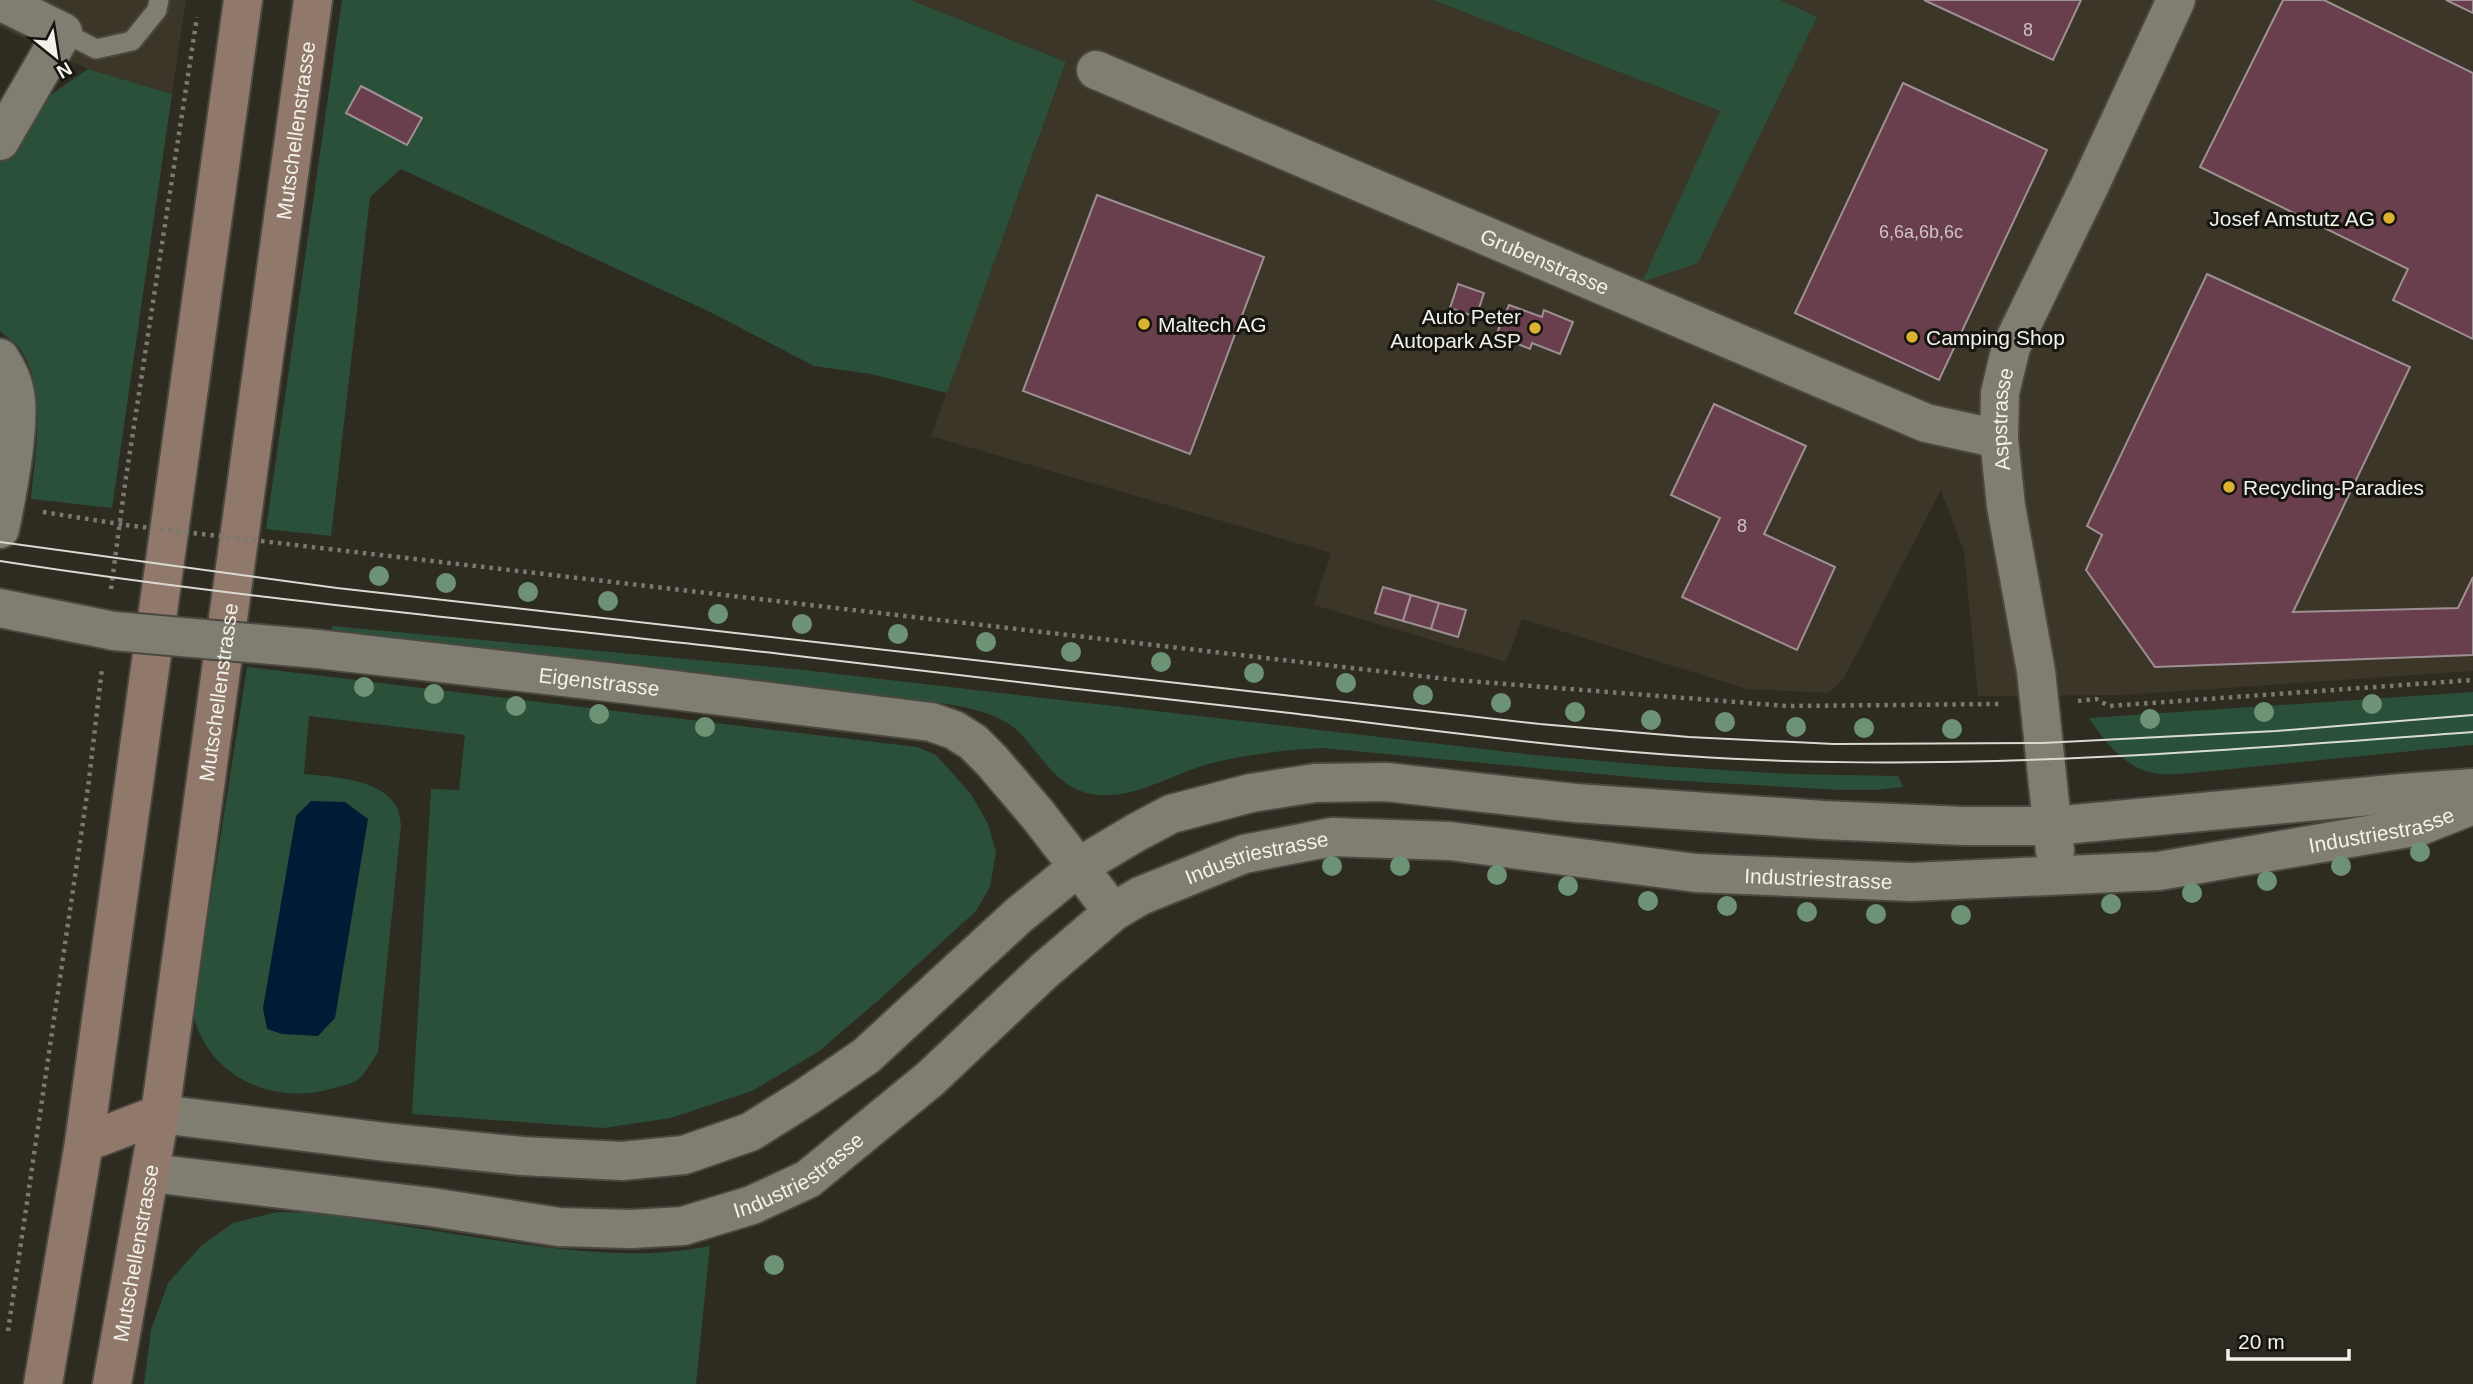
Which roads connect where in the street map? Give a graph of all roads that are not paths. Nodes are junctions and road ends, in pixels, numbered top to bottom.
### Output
1 (159, 0) edge
2 (243, 0) edge
3 (313, 0) edge
4 (2176, 0) edge
5 (0, 1) edge
6 (63, 32) junction
7 (1096, 70) dead end
8 (0, 141) edge
9 (0, 358) edge
10 (1998, 439) junction
11 (3, 514) edge
12 (0, 608) edge
13 (2473, 788) edge
14 (2473, 805) edge
15 (2053, 825) junction
16 (1078, 867) junction
17 (2056, 874) junction
18 (1113, 912) junction
19 (160, 1114) junction
20 (84, 1143) junction
21 (151, 1173) junction
22 (43, 1384) edge
23 (112, 1384) edge

1 - 6 lane
2 - 20 main road
3 - 19 main road, Mutschellenstrasse
4 - 10 street, Aspstrasse
5 - 6 street
6 - 8 street
7 - 10 street, Grubenstrasse
9 - 11 street
10 - 15 street, Aspstrasse
12 - 16 street, Eigenstrasse, bridge
13 - 15 street, Industriestrasse
14 - 17 street, Industriestrasse
15 - 16 street, Industriestrasse
15 - 17 street, Aspstrasse
16 - 18 street, Eigenstrasse
16 - 19 street, Industriestrasse
17 - 18 street, Industriestrasse
18 - 21 street, Industriestrasse
19 - 20 main road
19 - 21 main road, Mutschellenstrasse
20 - 21 main road
20 - 22 main road
21 - 23 main road, Mutschellenstrasse

